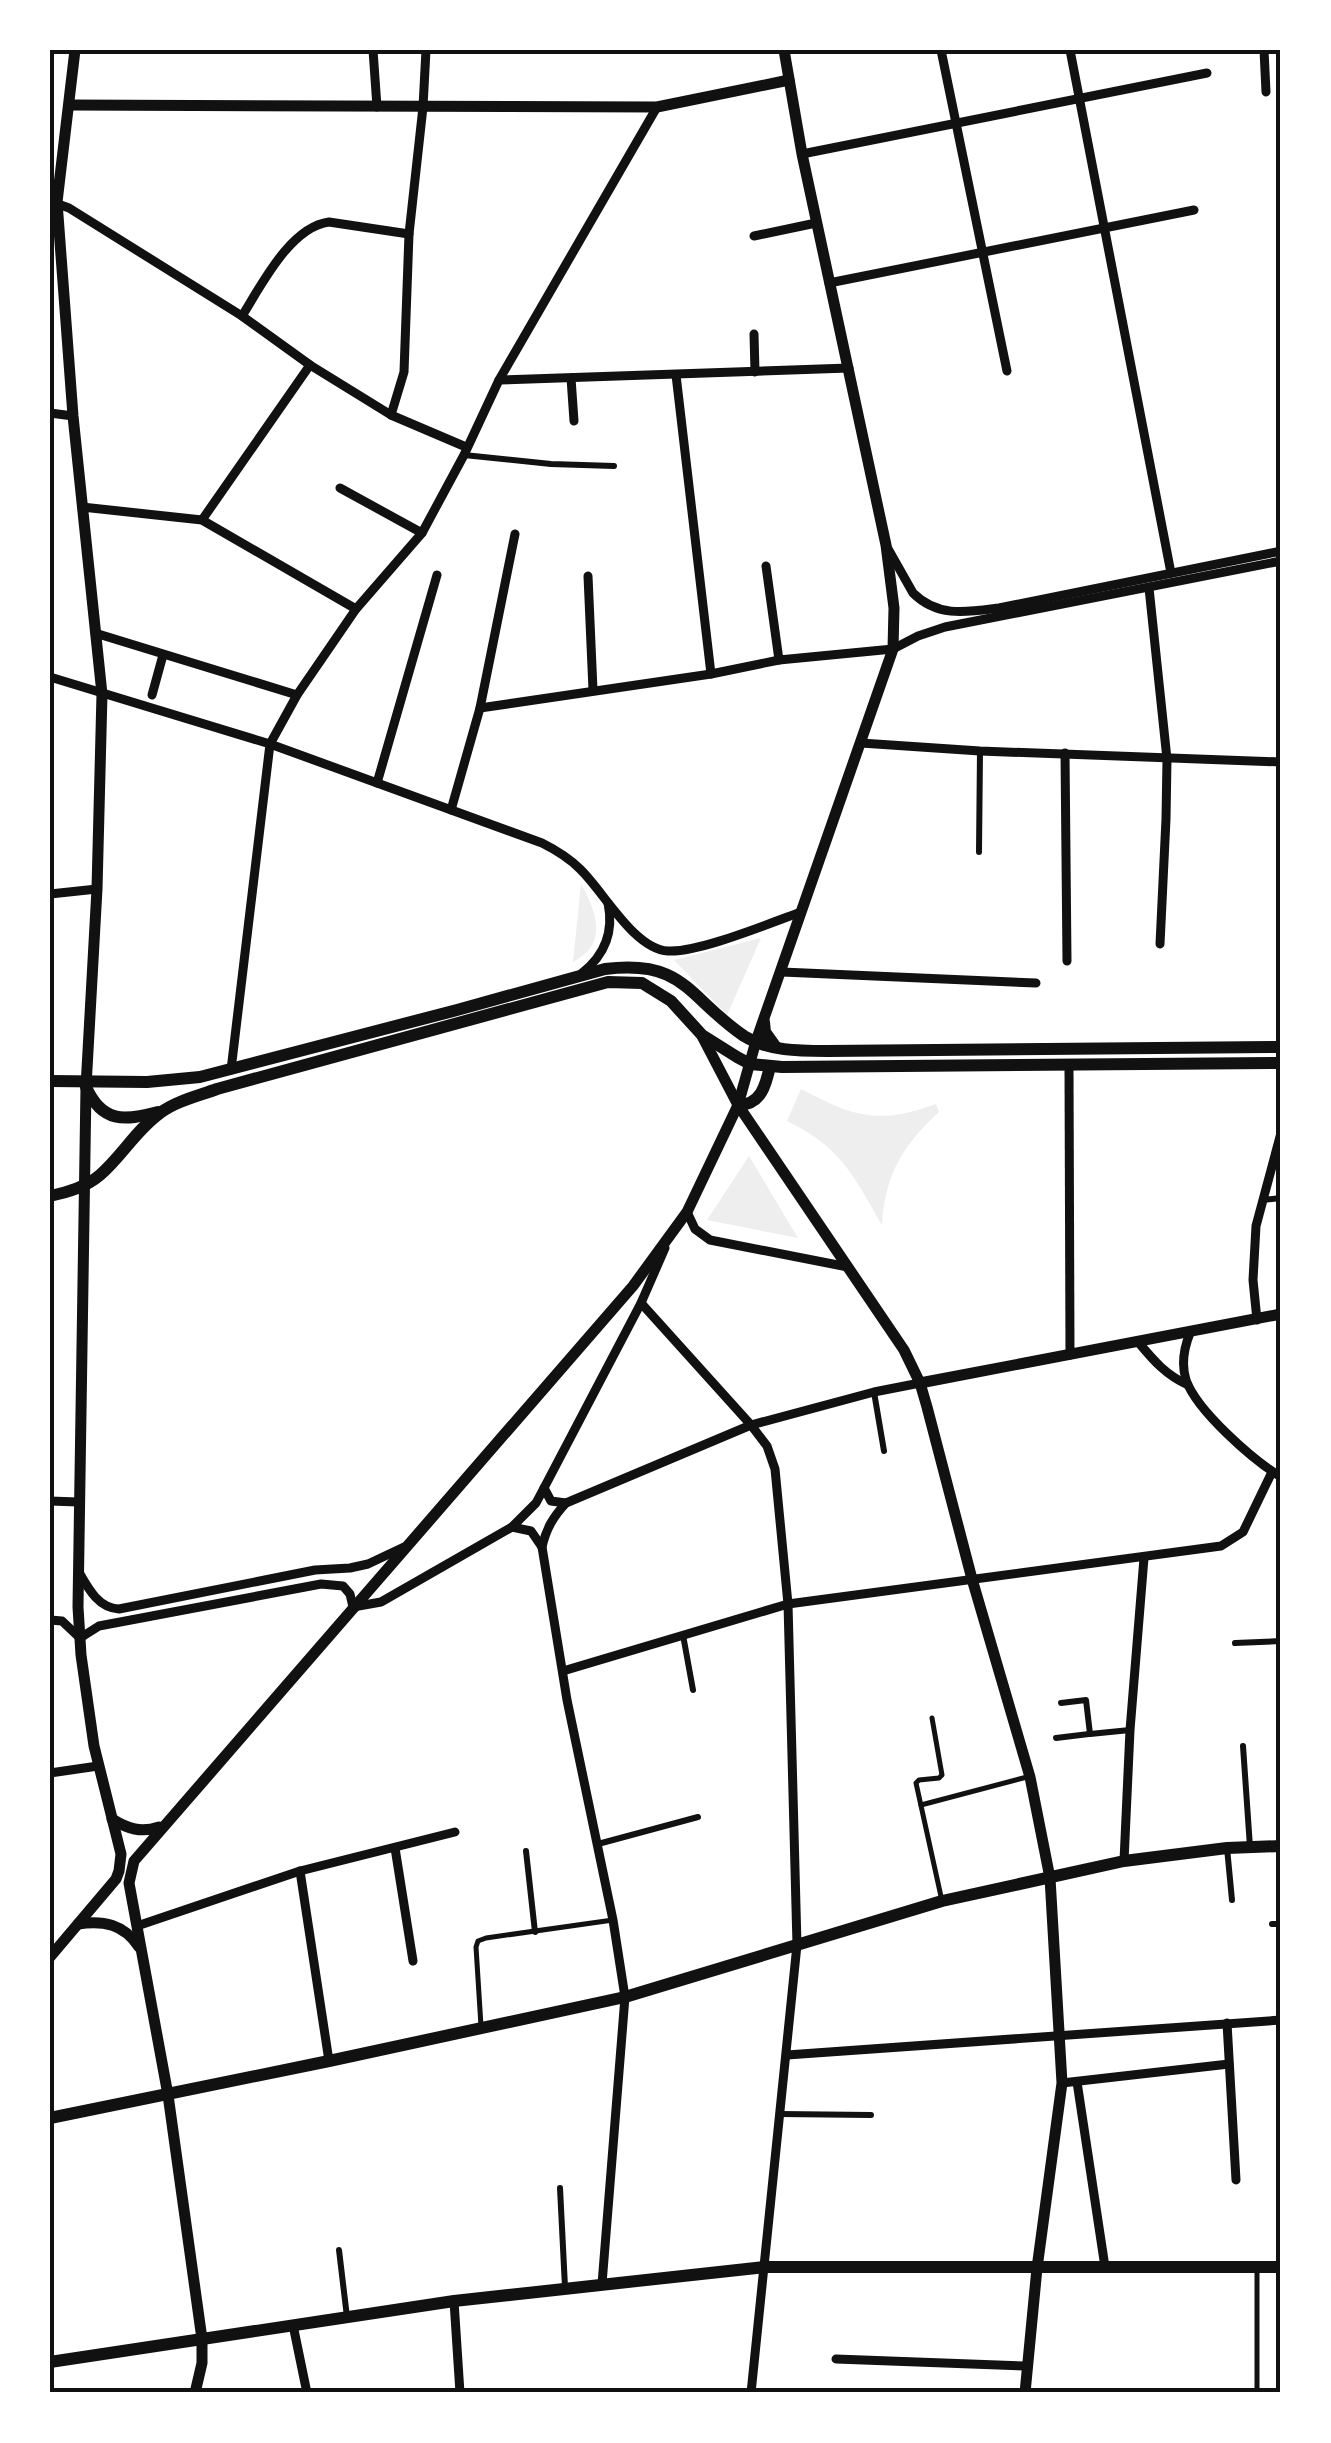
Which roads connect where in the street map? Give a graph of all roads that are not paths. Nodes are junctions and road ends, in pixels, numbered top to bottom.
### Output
1 (75, 50) edge
2 (372, 50) edge
3 (426, 50) edge
4 (784, 50) edge
5 (942, 50) edge
6 (1070, 50) edge
7 (1264, 50) edge
8 (1208, 73) dead end
9 (790, 80) junction
10 (1266, 92) dead end
11 (1079, 98) junction
12 (68, 105) junction
13 (376, 107) junction
14 (423, 107) junction
15 (657, 107) junction
16 (956, 123) junction
17 (802, 154) junction
18 (53, 202) edge
19 (1194, 210) dead end
20 (816, 223) junction
21 (1104, 228) junction
22 (409, 234) junction
23 (754, 236) dead end
24 (983, 252) junction
25 (828, 283) junction
26 (242, 316) junction
27 (754, 334) dead end
28 (310, 365) junction
29 (850, 368) junction
30 (1007, 371) dead end
31 (755, 372) junction
32 (676, 374) junction
33 (571, 378) junction
34 (499, 380) junction
35 (50, 413) edge
36 (391, 415) junction
37 (73, 416) junction
38 (574, 421) dead end
39 (465, 452) junction
40 (614, 466) dead end
41 (340, 488) dead end
42 (82, 507) junction
43 (202, 520) junction
44 (422, 533) junction
45 (515, 534) dead end
46 (886, 545) junction
47 (1281, 550) edge
48 (1281, 561) edge
49 (766, 566) dead end
50 (1172, 573) junction
51 (437, 575) dead end
52 (588, 576) dead end
53 (1149, 588) junction
54 (356, 609) junction
55 (95, 633) junction
56 (893, 649) junction
57 (162, 654) junction
58 (779, 660) junction
59 (711, 674) junction
60 (50, 677) edge
61 (593, 690) junction
62 (102, 694) junction
63 (152, 695) dead end
64 (297, 695) junction
65 (480, 708) junction
66 (861, 743) junction
67 (270, 744) junction
68 (980, 751) junction
69 (1065, 753) junction
70 (1166, 759) junction
71 (1281, 762) edge
72 (377, 782) junction
73 (451, 810) junction
74 (978, 852) dead end
75 (97, 889) junction
76 (50, 894) edge
77 (607, 900) junction
78 (801, 912) junction
79 (1160, 944) dead end
80 (1067, 961) dead end
81 (782, 972) junction
82 (578, 976) junction
83 (1036, 983) dead end
84 (467, 1014) junction
85 (764, 1022) junction
86 (702, 1034) junction
87 (756, 1042) junction
88 (777, 1048) junction
89 (1281, 1048) edge
90 (750, 1064) junction
91 (1281, 1064) edge
92 (770, 1066) junction
93 (1068, 1067) junction
94 (231, 1070) junction
95 (50, 1081) edge
96 (86, 1085) junction
97 (738, 1105) junction
98 (162, 1111) junction
99 (1281, 1133) edge
100 (84, 1185) junction
101 (50, 1196) edge
102 (1281, 1198) edge
103 (1262, 1200) junction
104 (687, 1212) junction
105 (669, 1238) junction
106 (848, 1267) junction
107 (641, 1304) junction
108 (1281, 1314) edge
109 (1257, 1320) junction
110 (1190, 1333) junction
111 (1139, 1342) junction
112 (1070, 1355) junction
113 (920, 1383) junction
114 (1188, 1385) junction
115 (874, 1392) junction
116 (751, 1425) junction
117 (884, 1451) dead end
118 (1277, 1474) edge
119 (544, 1488) junction
120 (50, 1501) edge
121 (78, 1502) junction
122 (566, 1504) junction
123 (512, 1526) junction
124 (405, 1547) junction
125 (542, 1547) junction
126 (1144, 1558) junction
127 (78, 1571) junction
128 (972, 1579) junction
129 (788, 1604) junction
130 (353, 1607) junction
131 (50, 1620) edge
132 (683, 1635) junction
133 (80, 1638) junction
134 (1281, 1640) edge
135 (1234, 1644) dead end
136 (564, 1671) junction
137 (693, 1690) dead end
138 (1061, 1702) dead end
139 (932, 1718) dead end
140 (1130, 1730) junction
141 (1090, 1734) junction
142 (1056, 1738) dead end
143 (1243, 1746) dead end
144 (98, 1766) junction
145 (50, 1772) edge
146 (1030, 1776) junction
147 (921, 1804) junction
148 (698, 1816) dead end
149 (112, 1818) junction
150 (162, 1826) junction
151 (455, 1832) dead end
152 (598, 1844) junction
153 (1250, 1846) junction
154 (1281, 1846) edge
155 (395, 1848) junction
156 (1227, 1848) junction
157 (526, 1850) dead end
158 (1124, 1860) junction
159 (300, 1872) junction
160 (1050, 1878) junction
161 (1232, 1900) dead end
162 (942, 1902) junction
163 (613, 1920) junction
164 (78, 1924) junction
165 (1272, 1924) dead end
166 (1281, 1924) edge
167 (137, 1926) junction
168 (535, 1932) junction
169 (797, 1945) junction
170 (143, 1955) junction
171 (50, 1957) edge
172 (413, 1961) dead end
173 (625, 1997) junction
174 (1281, 2020) edge
175 (1227, 2023) junction
176 (481, 2029) junction
177 (1061, 2035) junction
178 (787, 2055) junction
179 (329, 2062) junction
180 (1229, 2064) junction
181 (1077, 2082) junction
182 (1062, 2083) junction
183 (168, 2095) junction
184 (780, 2114) junction
185 (871, 2115) dead end
186 (50, 2118) edge
187 (1236, 2180) dead end
188 (560, 2188) dead end
189 (339, 2250) dead end
190 (766, 2267) junction
191 (1257, 2267) junction
192 (1281, 2267) edge
193 (1038, 2268) junction
194 (1105, 2268) junction
195 (602, 2284) junction
196 (566, 2288) junction
197 (454, 2301) junction
198 (347, 2317) junction
199 (292, 2326) junction
200 (202, 2339) junction
201 (836, 2359) dead end
202 (50, 2362) edge
203 (1026, 2366) junction
204 (195, 2393) edge
205 (306, 2393) edge
206 (460, 2393) edge
207 (751, 2393) edge
208 (1024, 2393) edge
209 (1257, 2393) edge

1 - 12 street
2 - 13 street
3 - 14 street
4 - 9 street
5 - 16 street
6 - 11 street
7 - 10 street
8 - 11 street
9 - 15 street
9 - 17 street
11 - 16 street
11 - 21 street
12 - 13 street
12 - 18 street
13 - 14 street
14 - 15 street
14 - 22 street
15 - 34 street
16 - 17 street
16 - 24 street
17 - 20 street
18 - 26 street
18 - 37 street
19 - 21 street
20 - 23 street
20 - 25 street
21 - 24 street
21 - 50 street
22 - 26 street
22 - 36 street
24 - 25 street
24 - 30 street
25 - 29 street
26 - 28 street
27 - 31 street
28 - 36 street
28 - 43 street
29 - 31 street
29 - 46 street
31 - 32 street
32 - 33 street
32 - 59 street
33 - 34 street
33 - 38 street
34 - 39 street
35 - 37 street
36 - 39 street
37 - 42 street
39 - 40 street
39 - 44 street
41 - 44 street
42 - 43 street
42 - 55 street
43 - 54 street
44 - 54 street
45 - 65 street
46 - 50 street
46 - 56 street
47 - 50 street
48 - 53 street
49 - 58 street
51 - 72 street
52 - 61 street
53 - 56 street
53 - 70 street
54 - 64 street
55 - 57 street
55 - 62 street
56 - 58 street
56 - 66 street
57 - 63 street
57 - 64 street
58 - 59 street
59 - 61 street
60 - 62 street
61 - 65 street
62 - 67 street
62 - 75 street
64 - 67 street
65 - 73 street
66 - 68 street
66 - 78 street
67 - 72 street
67 - 94 street
68 - 69 street
68 - 74 street
69 - 70 street
69 - 80 street
70 - 71 street
70 - 79 street
72 - 73 street
73 - 77 street
75 - 76 street
75 - 96 street
77 - 78 street
77 - 82 street
78 - 81 street
81 - 83 street
81 - 85 street
82 - 84 main road
82 - 87 main road
84 - 86 main road
84 - 94 main road
84 - 98 main road
85 - 87 street
85 - 88 main road
86 - 90 main road
86 - 97 street
87 - 88 main road
87 - 90 street
88 - 89 main road
90 - 92 main road
90 - 97 street
91 - 93 main road
92 - 93 main road
92 - 97 main road
93 - 112 street
94 - 96 main road
95 - 96 main road
96 - 98 main road
96 - 100 street
97 - 104 street
97 - 106 street
98 - 100 main road
99 - 103 street
100 - 101 main road
100 - 121 street
102 - 103 street
103 - 109 street
104 - 105 street
104 - 106 street
105 - 107 street
105 - 124 street
106 - 113 street
107 - 116 street
107 - 119 street
108 - 109 street
109 - 110 street
110 - 111 street
110 - 114 street
111 - 112 street
111 - 114 street
112 - 113 street
113 - 115 street
113 - 128 street
114 - 118 street
115 - 116 street
115 - 117 street
116 - 122 street
116 - 129 street
118 - 126 street
119 - 122 street
119 - 123 street
120 - 121 street
121 - 127 street
122 - 125 street
123 - 125 street
123 - 130 street
124 - 127 street
124 - 130 street
125 - 136 street
126 - 128 street
126 - 140 street
127 - 133 street
128 - 129 street
128 - 146 street
129 - 132 street
129 - 169 street
130 - 133 street
130 - 150 street
131 - 133 street
132 - 136 street
132 - 137 street
133 - 144 street
134 - 135 street
136 - 152 street
138 - 141 street
139 - 147 lane
140 - 141 street
140 - 158 street
141 - 142 street
143 - 153 street
144 - 145 street
144 - 149 street
146 - 147 lane
146 - 160 street
147 - 162 lane
148 - 152 street
149 - 150 street
149 - 164 street
150 - 167 street
151 - 155 street
152 - 163 street
153 - 154 main road
153 - 156 main road
155 - 159 street
155 - 172 street
156 - 158 main road
156 - 161 street
157 - 168 street
158 - 160 main road
159 - 167 street
159 - 179 street
160 - 162 main road
160 - 177 street
162 - 169 main road
163 - 168 lane
163 - 173 street
164 - 170 street
164 - 171 street
165 - 166 street
167 - 170 street
168 - 176 lane
169 - 173 main road
169 - 178 street
170 - 183 street
173 - 176 main road
173 - 195 street
174 - 175 street
175 - 177 street
175 - 180 street
176 - 179 main road
177 - 178 street
177 - 182 street
178 - 184 street
179 - 183 main road
180 - 181 street
180 - 187 street
181 - 182 street
181 - 194 street
182 - 193 street
183 - 186 main road
183 - 200 street
184 - 185 street
184 - 190 street
188 - 196 street
189 - 198 street
190 - 193 main road
190 - 195 main road
190 - 207 street
191 - 192 main road
191 - 194 main road
191 - 209 lane
193 - 194 main road
193 - 203 street
195 - 196 main road
196 - 197 main road
197 - 198 main road
197 - 206 street
198 - 199 main road
199 - 200 main road
199 - 205 street
200 - 202 main road
200 - 204 street
201 - 203 street
203 - 208 street

